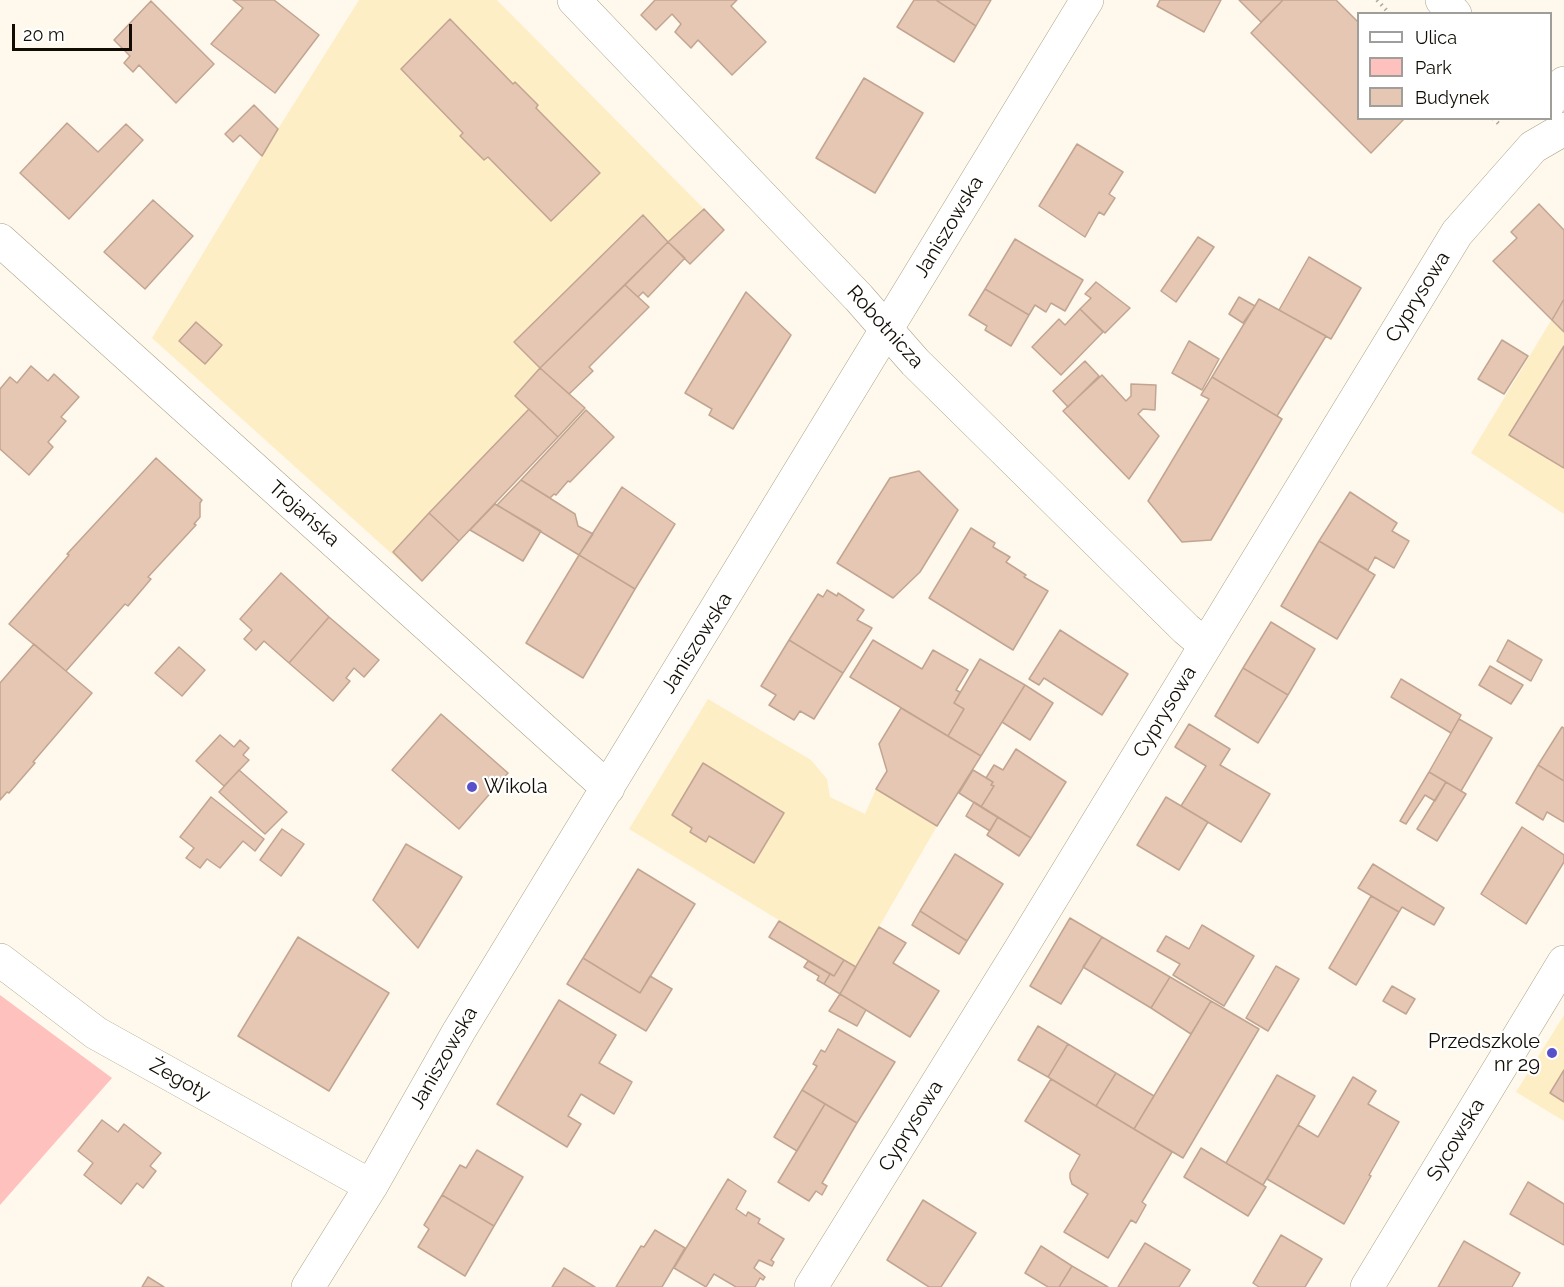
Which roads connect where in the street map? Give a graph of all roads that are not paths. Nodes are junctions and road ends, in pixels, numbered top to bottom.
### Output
1 (574, 0) edge
2 (1087, 0) edge
3 (1442, 0) edge
4 (1453, 12) edge
5 (1564, 83) edge
6 (1552, 100) edge
7 (1564, 129) edge
8 (1538, 133) edge
9 (0, 240) edge
10 (886, 330) junction
11 (1205, 645) junction
12 (608, 788) junction
13 (0, 960) edge
14 (1564, 962) edge
15 (370, 1186) junction
16 (308, 1287) edge
17 (811, 1287) edge
18 (1367, 1287) edge

1 - 10 street, Robotnicza
2 - 10 street, Janiszowska
3 - 4 street
5 - 6 street
7 - 8 street, Cyprysowa
8 - 11 street, Cyprysowa
9 - 12 street, Trojańska
10 - 11 street, Robotnicza
10 - 12 street, Janiszowska
11 - 17 street, Cyprysowa
12 - 15 street, Janiszowska
13 - 15 street, Żegoty
14 - 18 street, Sycowska
15 - 16 street, Janiszowska

